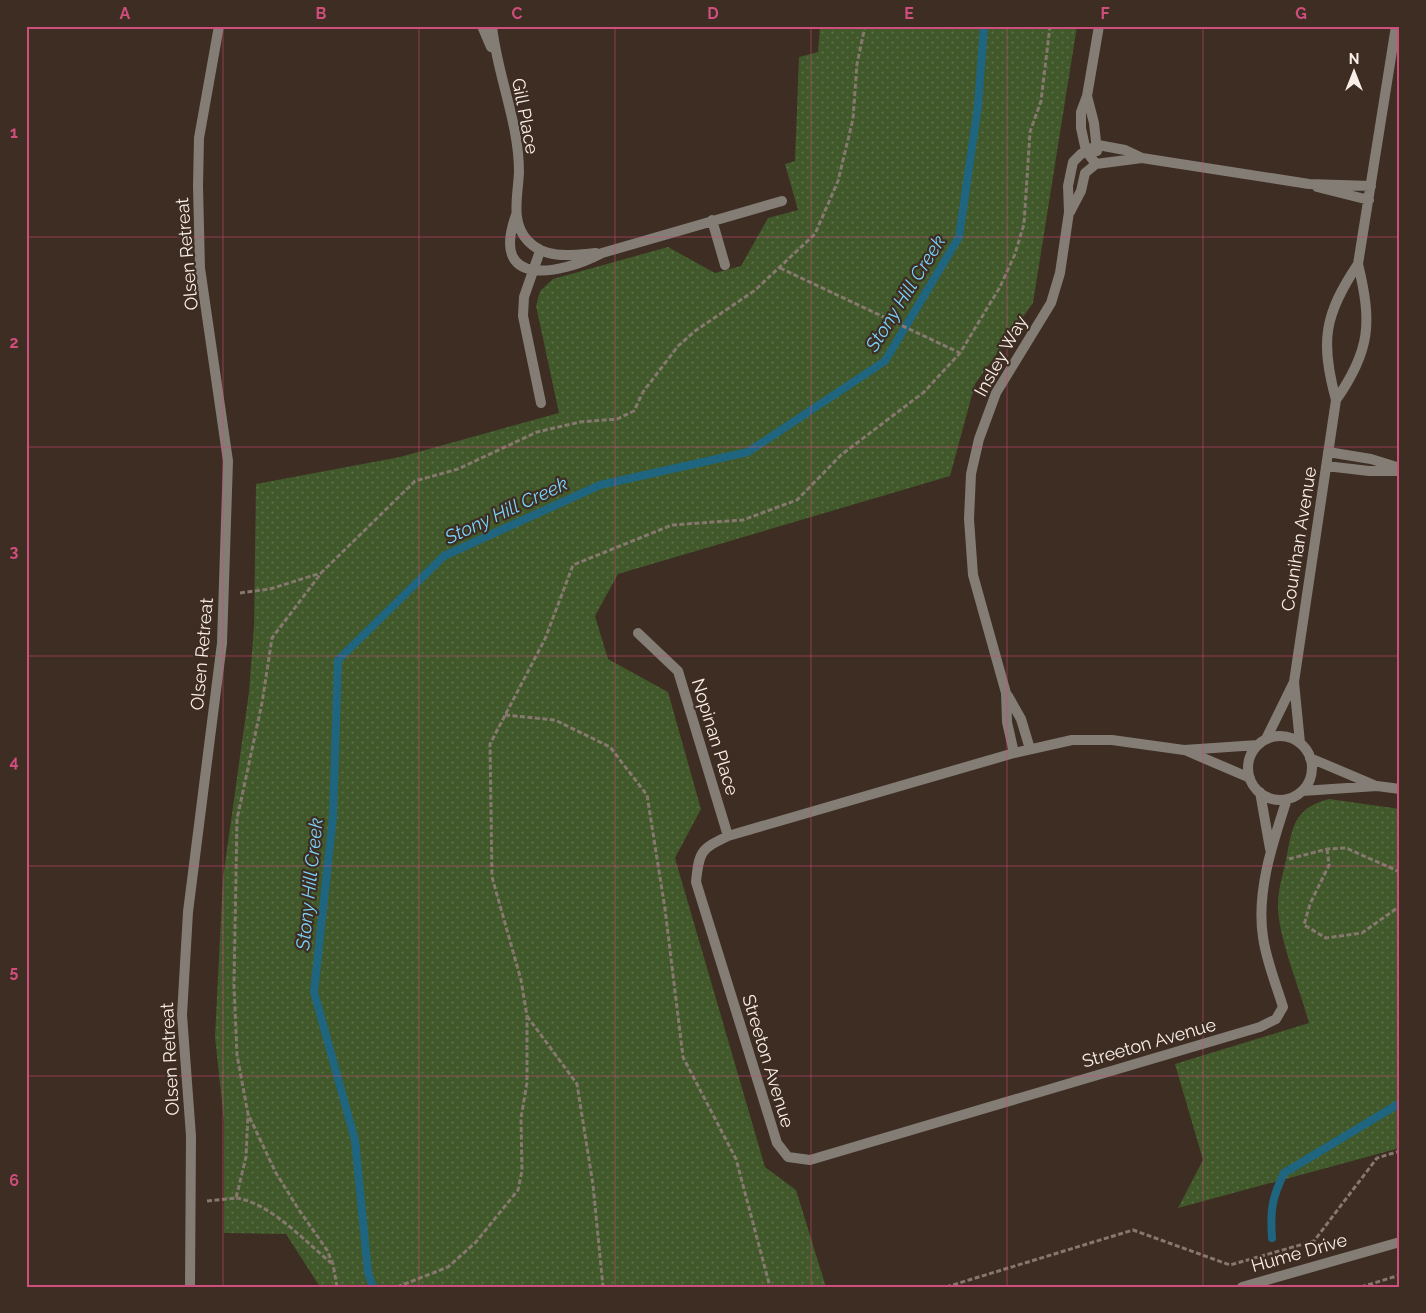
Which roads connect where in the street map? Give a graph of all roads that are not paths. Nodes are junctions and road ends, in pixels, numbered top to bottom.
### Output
1 (219, 26) edge
2 (482, 26) edge
3 (492, 26) edge
4 (1099, 26) edge
5 (1396, 26) edge
6 (495, 54) junction
7 (1087, 96) junction
8 (1098, 145) junction
9 (1086, 151) junction
10 (1142, 158) junction
11 (1096, 164) junction
12 (1309, 184) junction
13 (1371, 186) junction
14 (1369, 200) junction
15 (782, 201) dead end
16 (1069, 212) junction
17 (516, 215) junction
18 (712, 220) junction
19 (540, 251) junction
20 (602, 253) junction
21 (1358, 264) junction
22 (726, 265) dead end
23 (533, 271) junction
24 (1336, 400) junction
25 (541, 402) dead end
26 (1328, 452) junction
27 (1326, 466) junction
28 (1400, 469) edge
29 (638, 633) dead end
30 (1294, 682) junction
31 (1006, 693) junction
32 (1262, 742) junction
33 (1300, 743) junction
34 (1030, 749) junction
35 (1184, 750) junction
36 (1014, 753) junction
37 (1310, 758) junction
38 (1250, 778) junction
39 (1377, 786) junction
40 (1400, 789) edge
41 (1302, 791) junction
42 (1260, 792) junction
43 (1287, 799) junction
44 (728, 836) junction
45 (1270, 850) junction
46 (1400, 1238) edge
47 (1400, 1242) edge
48 (1366, 1250) junction
49 (190, 1287) edge
50 (1242, 1287) edge

1 - 49 street, Olsen Retreat
2 - 6 street, Gill Place
3 - 6 street, Gill Place
4 - 7 street
5 - 13 street, Counihan Avenue
6 - 17 street, Gill Place
7 - 8 street
7 - 9 street
8 - 9 street, Insley Way
8 - 10 street
8 - 11 street
9 - 11 street
9 - 16 street, Insley Way
10 - 11 street
10 - 12 street
11 - 16 street, Insley Way
12 - 13 street
12 - 14 street
13 - 14 street, Counihan Avenue
14 - 21 street, Counihan Avenue
15 - 18 street
16 - 31 street, Insley Way
17 - 19 street, Gill Place
17 - 23 street, Gill Place
18 - 20 street
18 - 22 street
19 - 20 street
19 - 23 street
20 - 23 street
21 - 24 street, Counihan Avenue
21 - 24 street, Counihan Avenue
23 - 25 street
24 - 26 street, Counihan Avenue
26 - 27 street, Counihan Avenue
26 - 28 street
27 - 28 street
27 - 30 street, Counihan Avenue
29 - 44 street, Nopinan Place
30 - 32 street, Counihan Avenue
30 - 33 street, Counihan Avenue
31 - 34 street, Insley Way
31 - 36 street, Insley Way
32 - 33 street
32 - 35 street, Streeton Avenue
32 - 38 street
33 - 37 street
34 - 35 street, Streeton Avenue
34 - 36 street, Streeton Avenue
35 - 38 street, Streeton Avenue
36 - 44 street, Streeton Avenue
37 - 39 street
37 - 41 street
38 - 42 street
39 - 40 street
39 - 41 street
41 - 43 street
42 - 43 street
42 - 45 street, Streeton Avenue
43 - 45 street, Streeton Avenue
44 - 45 street, Streeton Avenue
46 - 48 street, Hume Drive
47 - 48 street, Hume Drive
48 - 50 street, Hume Drive

